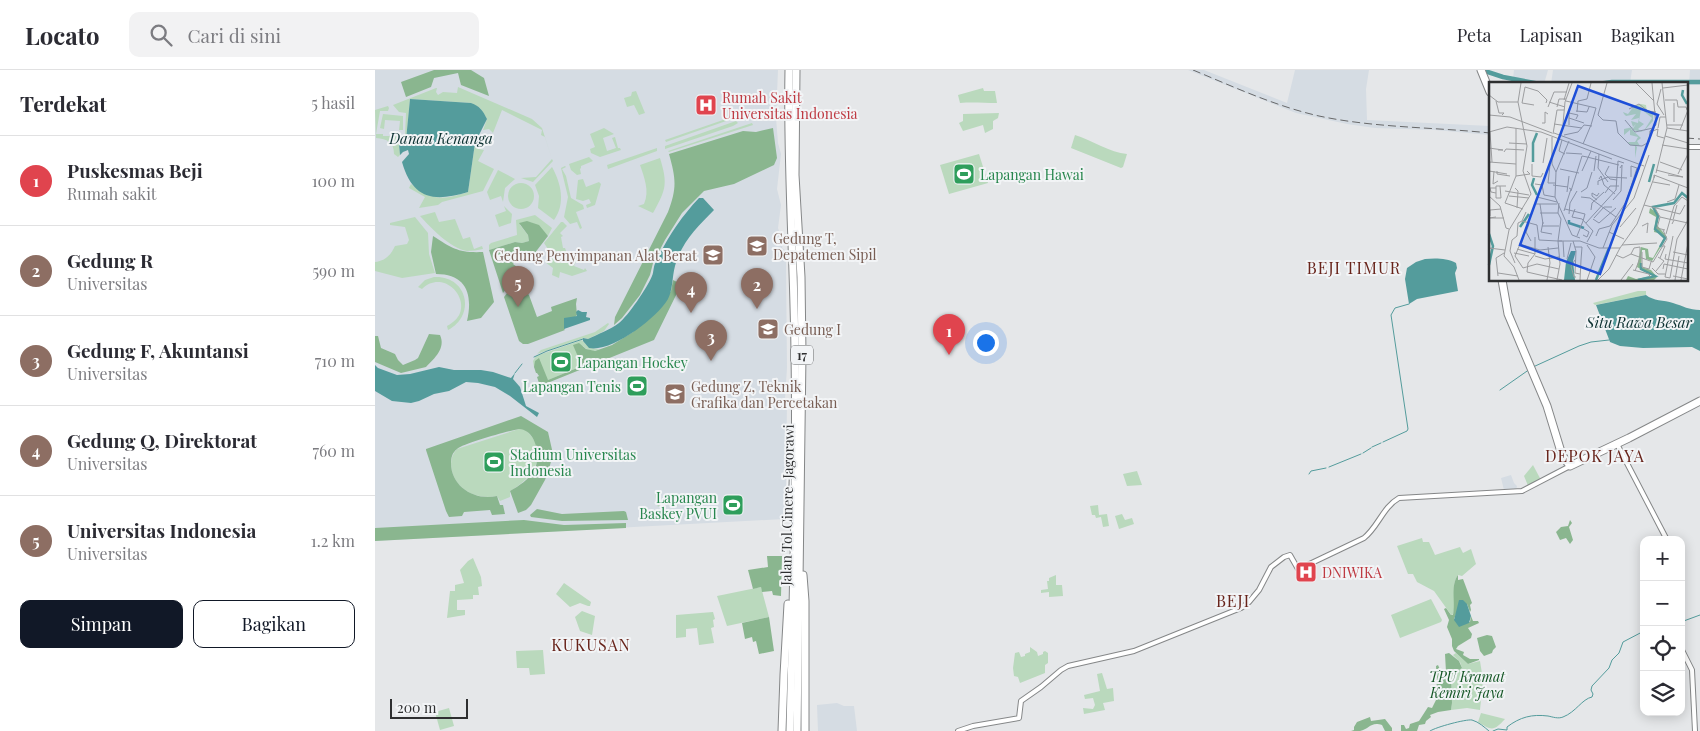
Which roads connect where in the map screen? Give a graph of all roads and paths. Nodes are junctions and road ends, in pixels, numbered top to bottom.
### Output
1 (789, 70) edge
2 (796, 70) edge
3 (1483, 70) edge
4 (1489, 82) edge
5 (1489, 89) edge
6 (1687, 147) edge
7 (1700, 147) edge
8 (1503, 281) edge
9 (1700, 400) edge
10 (1617, 444) junction
11 (1569, 464) junction
12 (797, 521) junction
13 (1665, 536) edge
14 (1685, 656) edge
15 (782, 731) edge
16 (790, 731) edge
17 (797, 731) edge
18 (805, 731) edge
19 (958, 731) edge
20 (1695, 731) edge

1 - 12 highway, Jalan Tol Cinere–Jagorawi / 17
2 - 12 highway, Jalan Tol Cinere–Jagorawi / 17
3 - 4 highway
3 - 5 highway
6 - 7 street
8 - 11 highway
9 - 10 highway
10 - 11 highway
10 - 13 street
11 - 19 street
12 - 15 highway
12 - 16 highway, Jalan Tol Cinere–Jagorawi / 17
12 - 17 highway, Jalan Tol Cinere–Jagorawi / 17
12 - 18 highway
14 - 20 street

